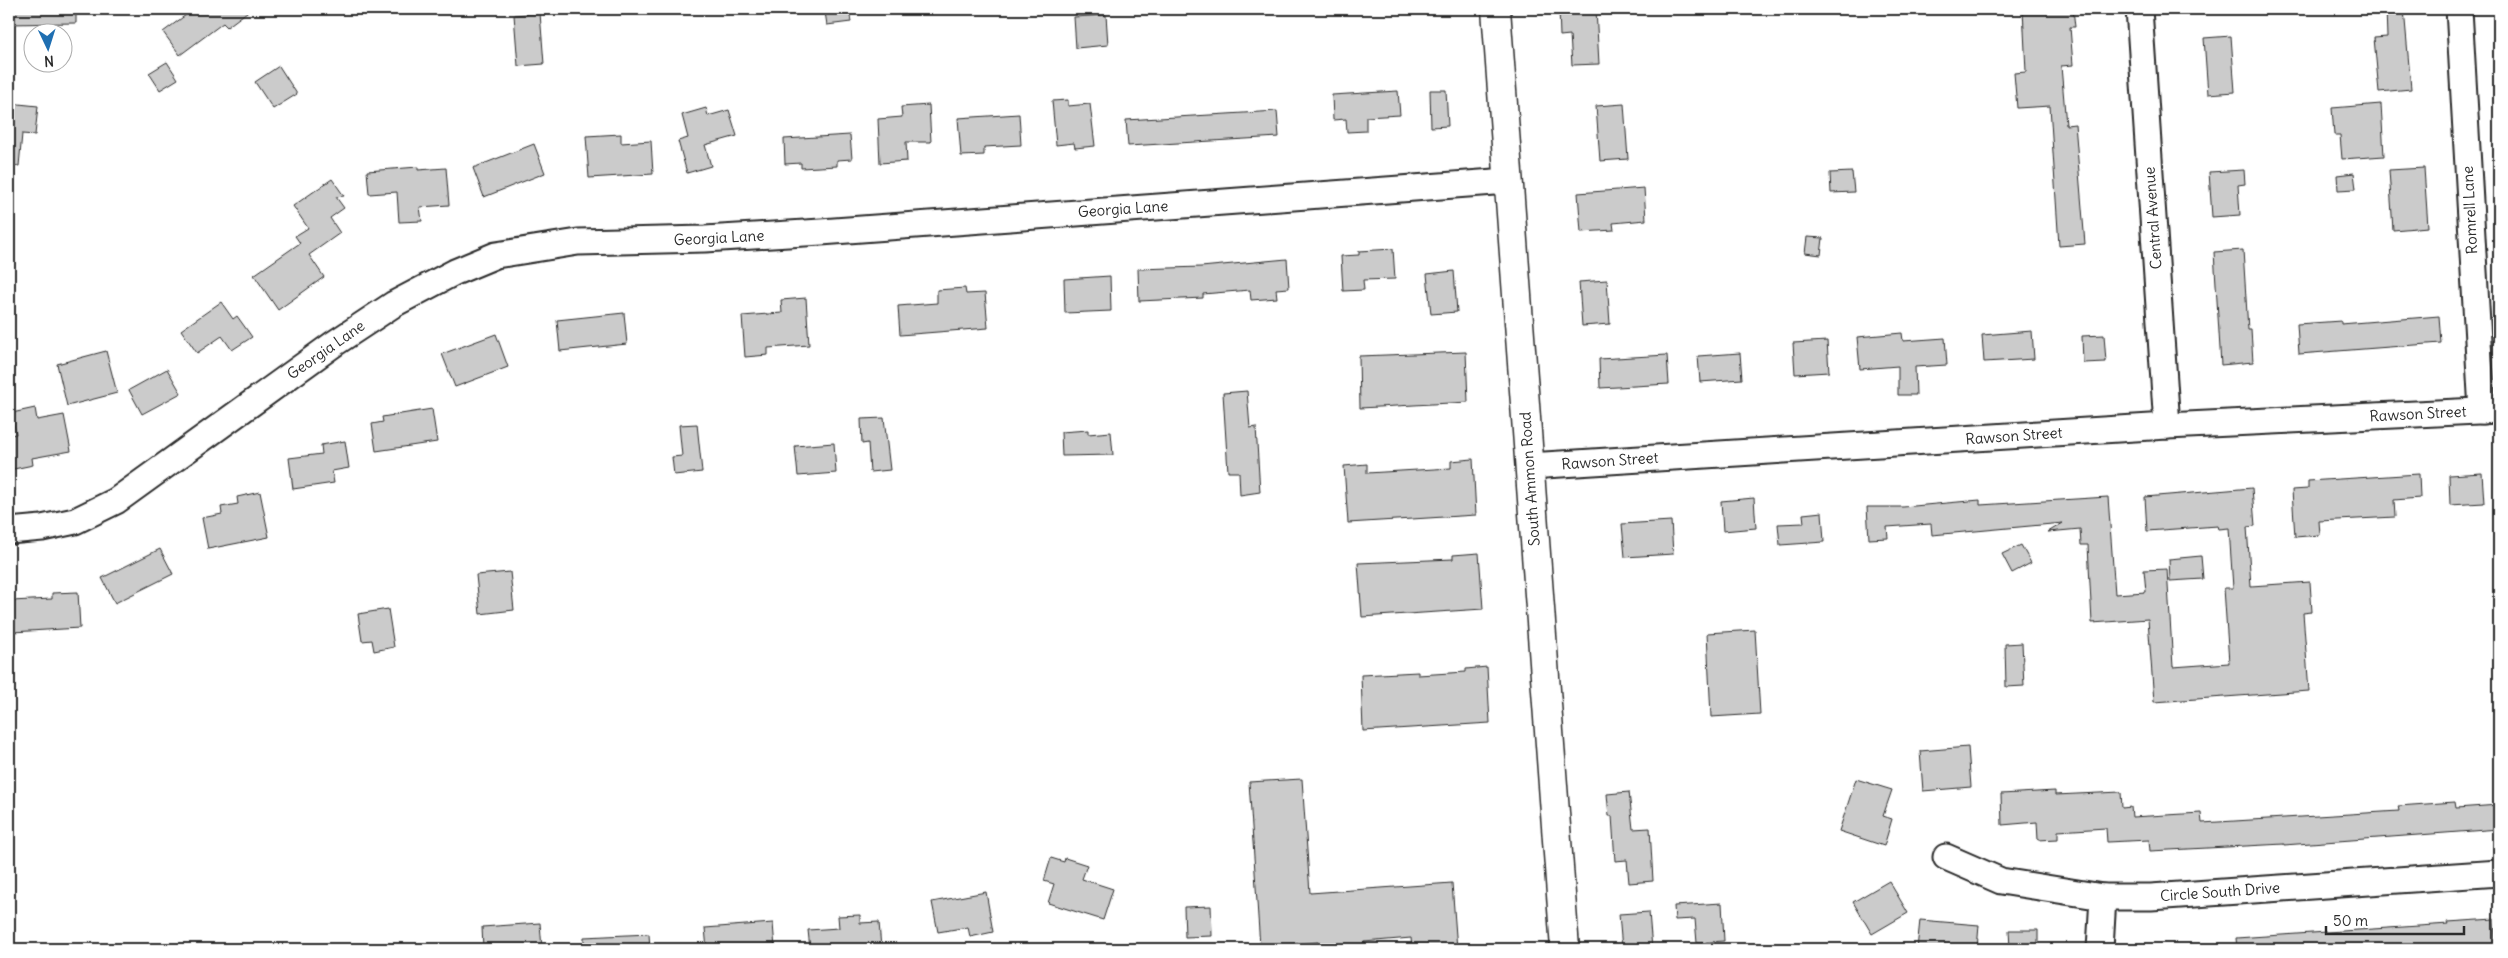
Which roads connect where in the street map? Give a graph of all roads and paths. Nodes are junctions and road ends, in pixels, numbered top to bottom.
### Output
1 (1496, 9) edge
2 (2139, 9) edge
3 (2459, 9) edge
4 (1508, 180) junction
5 (2490, 411) edge
6 (2167, 426) junction
7 (1529, 466) junction
8 (9, 531) edge
9 (1946, 857) dead end
10 (2499, 873) edge
11 (2103, 897) junction
12 (1565, 949) edge
13 (2100, 949) edge

1 - 4 main road, South Ammon Road
2 - 6 street, Central Avenue
3 - 5 street, Romrell Lane
4 - 7 main road, South Ammon Road
4 - 8 street, Georgia Lane
5 - 6 street, Rawson Street
6 - 7 street, Rawson Street
7 - 12 main road, South Ammon Road
9 - 11 street, Circle South Drive
10 - 11 street, Circle South Drive
11 - 13 street

